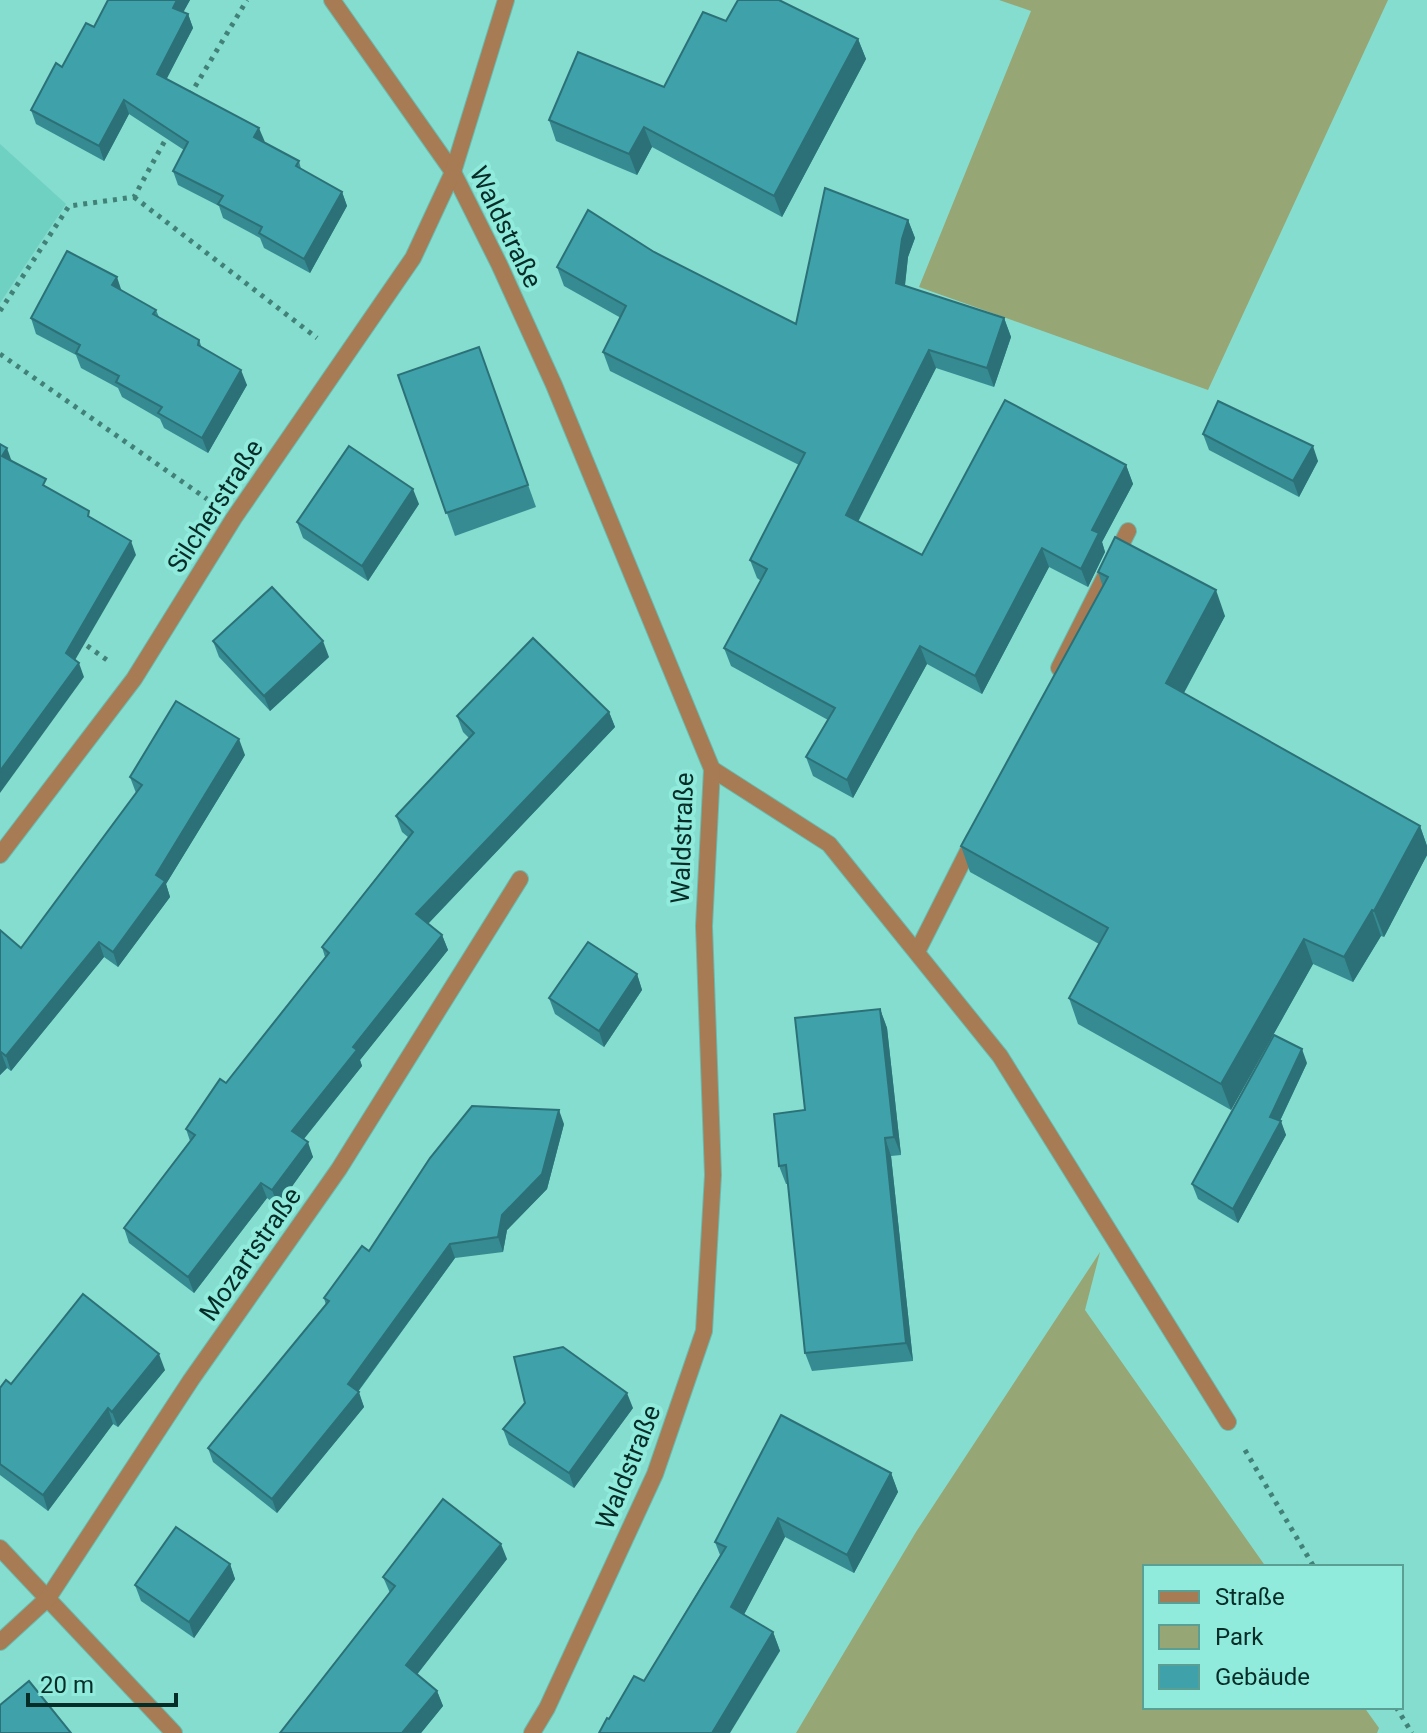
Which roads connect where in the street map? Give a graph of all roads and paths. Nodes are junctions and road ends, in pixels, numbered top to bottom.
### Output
1 (247, 0) edge
2 (332, 0) edge
3 (506, 0) edge
4 (186, 103) edge
5 (171, 129) edge
6 (453, 172) junction
7 (134, 197) junction
8 (0, 311) edge
9 (0, 354) edge
10 (343, 359) junction
11 (234, 518) junction
12 (1128, 531) dead end
13 (73, 635) edge
14 (134, 679) junction
15 (1051, 685) edge
16 (712, 769) junction
17 (980, 826) edge
18 (0, 855) edge
19 (520, 879) dead end
20 (917, 952) junction
21 (1228, 1422) joint
22 (0, 1548) edge
23 (1313, 1565) edge
24 (48, 1598) junction
25 (0, 1642) edge
26 (1397, 1709) edge
27 (174, 1733) edge
28 (532, 1733) edge
29 (1412, 1733) edge

1 - 4 path
2 - 6 street, Waldstraße
3 - 6 street, Silcherstraße
5 - 7 path
6 - 10 street, Silcherstraße
6 - 16 street, Waldstraße
7 - 8 path
7 - 10 path
9 - 11 path
10 - 11 street, Silcherstraße
11 - 14 street, Silcherstraße
12 - 15 street
13 - 14 path
14 - 18 street, Silcherstraße
16 - 20 street
16 - 28 street, Waldstraße
17 - 20 street
19 - 24 street, Mozartstraße
20 - 21 street
21 - 23 path
22 - 24 street
24 - 25 street, Mozartstraße
24 - 27 street
26 - 29 path

